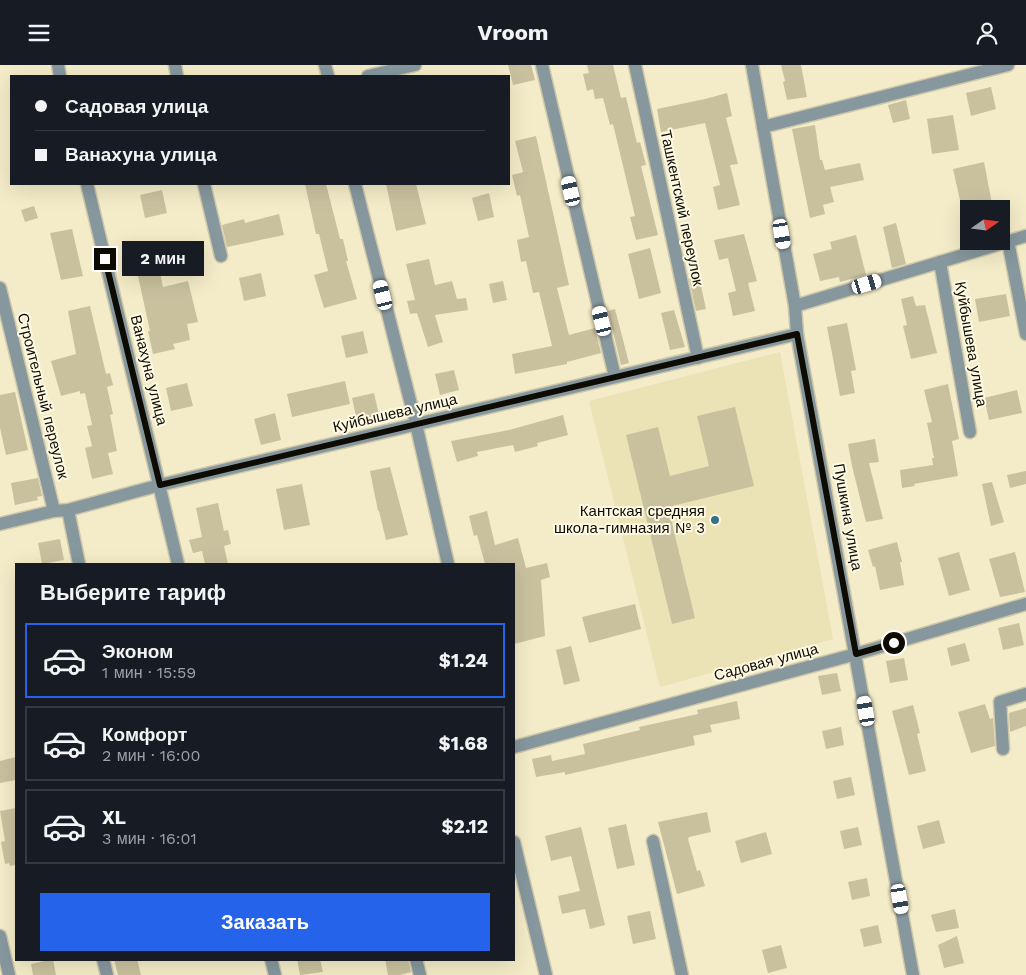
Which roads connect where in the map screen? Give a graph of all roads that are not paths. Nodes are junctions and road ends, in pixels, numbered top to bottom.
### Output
1 (415, 65) edge
2 (542, 65) edge
3 (635, 65) edge
4 (752, 65) edge
5 (1008, 65) edge
6 (372, 75) edge
7 (763, 127) junction
8 (87, 185) edge
9 (204, 185) edge
10 (355, 185) edge
11 (1026, 236) edge
12 (1010, 240) edge
13 (979, 250) edge
14 (1010, 250) edge
15 (221, 256) dead end
16 (940, 262) junction
17 (0, 288) edge
18 (795, 306) junction
19 (797, 334) junction
20 (1026, 334) edge
21 (698, 358) junction
22 (615, 377) junction
23 (416, 424) junction
24 (970, 432) dead end
25 (160, 485) junction
26 (68, 510) junction
27 (54, 511) junction
28 (0, 524) edge
29 (79, 563) edge
30 (178, 563) edge
31 (448, 563) edge
32 (1026, 604) edge
33 (856, 654) junction
34 (1026, 694) edge
35 (515, 747) edge
36 (1003, 749) dead end
37 (652, 841) dead end
38 (515, 846) edge
39 (0, 936) edge
40 (104, 961) edge
41 (272, 961) edge
42 (416, 961) edge
43 (9, 975) edge
44 (107, 975) edge
45 (275, 975) edge
46 (420, 975) edge
47 (546, 975) edge
48 (682, 975) edge
49 (913, 975) edge

1 - 6 street
2 - 22 street
3 - 21 street, Ташкентский переулок
4 - 7 street, Пушкина улица
5 - 7 street
7 - 18 street, Пушкина улица
8 - 25 street, Ванахуна улица
9 - 15 street
10 - 23 street
11 - 12 street
13 - 16 street
14 - 20 street
16 - 18 street
16 - 24 street, Куйбышева улица
17 - 27 street, Строительный переулок
18 - 19 street, Пушкина улица
19 - 21 street, Куйбышева улица
19 - 33 street, Пушкина улица
21 - 22 street, Куйбышева улица
22 - 23 street, Куйбышева улица
23 - 25 street, Куйбышева улица
23 - 31 street
25 - 26 street, Куйбышева улица
25 - 30 street, Ванахуна улица
26 - 27 street, Куйбышева улица
26 - 29 street
27 - 28 street, Куйбышева улица
32 - 33 street, Садовая улица
33 - 35 street, Садовая улица
33 - 49 street, Пушкина улица
34 - 36 street
37 - 48 street
38 - 47 street
39 - 43 street
40 - 44 street
41 - 45 street
42 - 46 street

